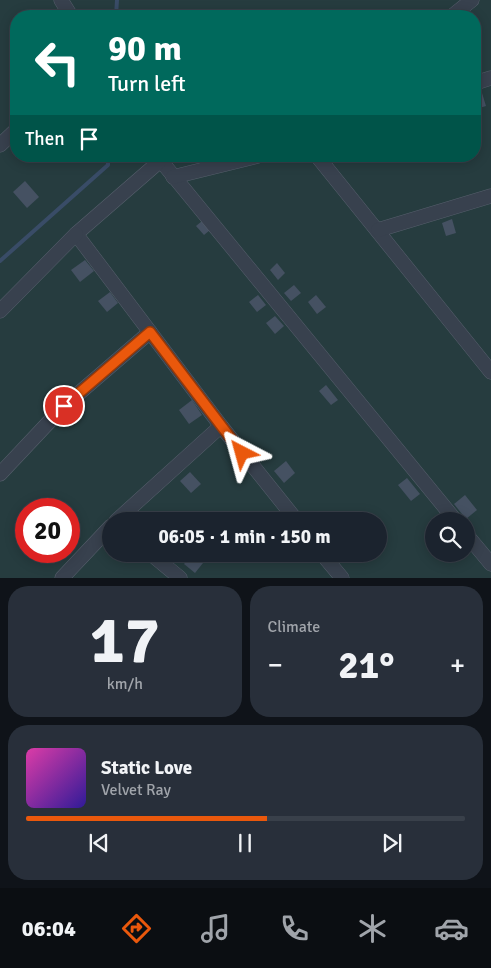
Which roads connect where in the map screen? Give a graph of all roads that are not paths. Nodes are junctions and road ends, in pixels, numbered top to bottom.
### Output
1 (472, 0) edge
2 (460, 10) edge
3 (10, 136) edge
4 (0, 145) edge
5 (155, 162) edge
6 (160, 162) edge
7 (234, 162) edge
8 (323, 162) edge
9 (173, 177) junction
10 (491, 196) edge
11 (378, 230) junction
12 (76, 234) junction
13 (0, 311) edge
14 (150, 332) junction
15 (491, 372) edge
16 (221, 426) junction
17 (0, 474) edge
18 (126, 512) edge
19 (289, 512) edge
20 (449, 512) edge
21 (102, 536) edge
22 (475, 545) edge
23 (161, 562) edge
24 (329, 562) edge
25 (491, 564) edge
26 (62, 578) edge
27 (180, 578) edge
28 (342, 578) edge

1 - 2 lane
3 - 4 lane
5 - 12 lane
6 - 9 lane
7 - 9 lane
8 - 11 lane
9 - 20 lane
10 - 11 lane
11 - 15 lane
12 - 13 lane
12 - 14 lane
14 - 16 lane
14 - 17 lane
16 - 18 lane
16 - 19 lane
21 - 26 lane
22 - 25 lane
23 - 27 lane
24 - 28 lane

